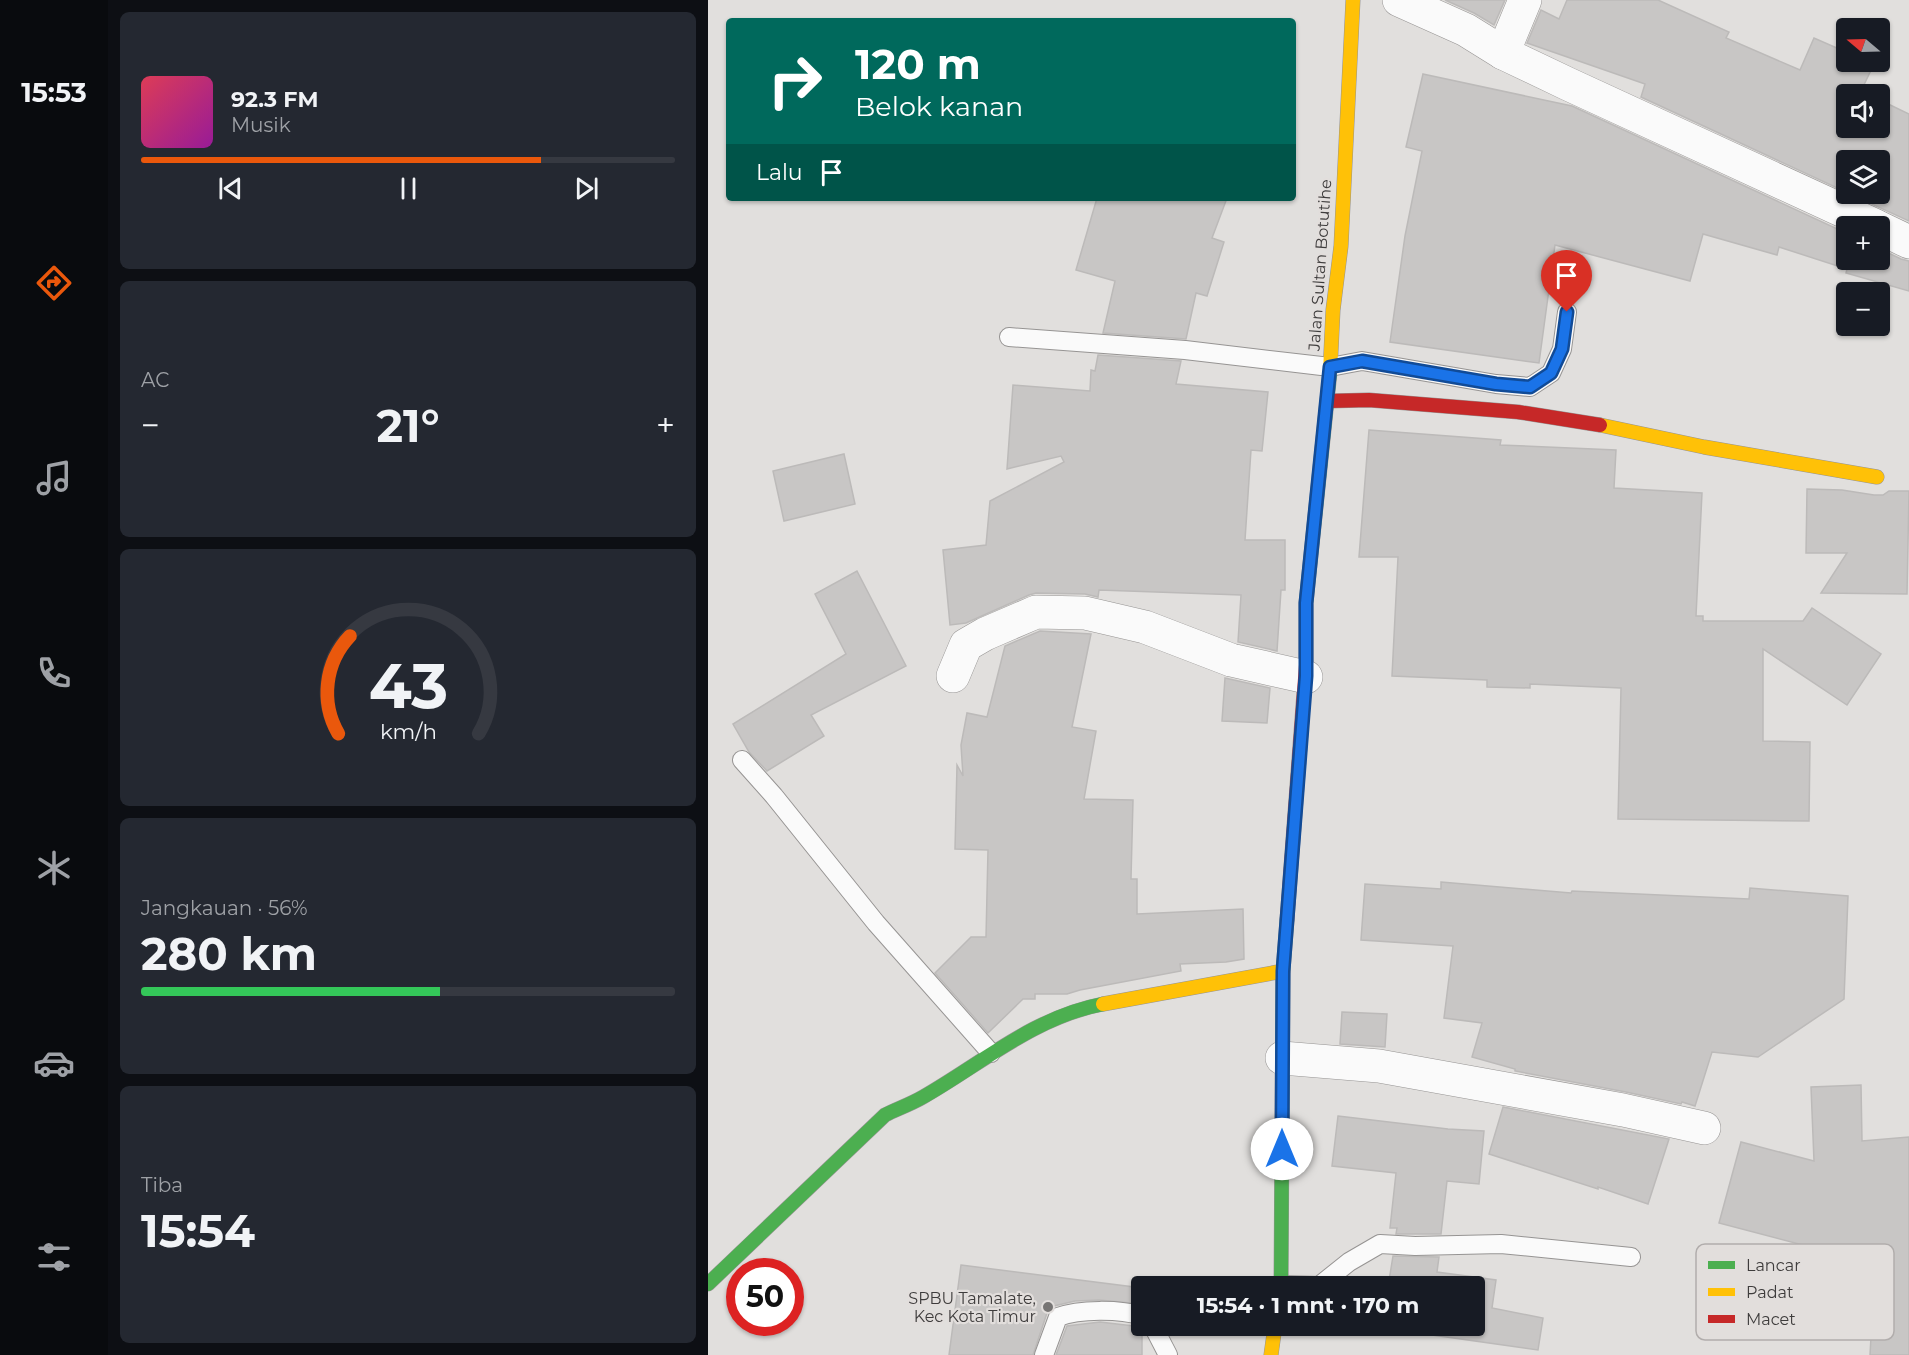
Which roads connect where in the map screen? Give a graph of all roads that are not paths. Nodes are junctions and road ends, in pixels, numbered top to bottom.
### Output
1 (1353, 0) edge
2 (1399, 0) edge
3 (1525, 0) edge
4 (1503, 53) junction
5 (1854, 216) edge
6 (1890, 233) edge
7 (1909, 242) edge
8 (1567, 312) dead end
9 (1009, 337) dead end
10 (1330, 367) junction
11 (1328, 401) junction
12 (1877, 477) dead end
13 (953, 676) dead end
14 (1306, 676) junction
15 (742, 760) dead end
16 (1283, 971) junction
17 (991, 1053) junction
18 (1282, 1058) junction
19 (1704, 1128) dead end
20 (1630, 1257) dead end
21 (1281, 1276) edge
22 (1332, 1276) edge
23 (708, 1284) edge
24 (1131, 1313) edge
25 (1158, 1336) edge
26 (1274, 1336) edge
27 (1044, 1355) edge
28 (1168, 1355) edge
29 (1271, 1355) edge

1 - 10 main road, Jalan Sultan Botutihe
2 - 4 street
3 - 4 street
4 - 5 street
6 - 7 street
8 - 10 lane
9 - 10 lane
10 - 11 main road, Jalan Sultan Botutihe
11 - 12 main road
11 - 14 main road, Jalan Sultan Botutihe
13 - 14 street
14 - 16 main road, Jalan Sultan Botutihe
15 - 17 lane
16 - 17 main road
16 - 18 main road, Jalan Sultan Botutihe
17 - 23 main road
18 - 19 street
18 - 21 main road, Jalan Sultan Botutihe
20 - 22 lane
24 - 27 lane
25 - 28 lane
26 - 29 main road

